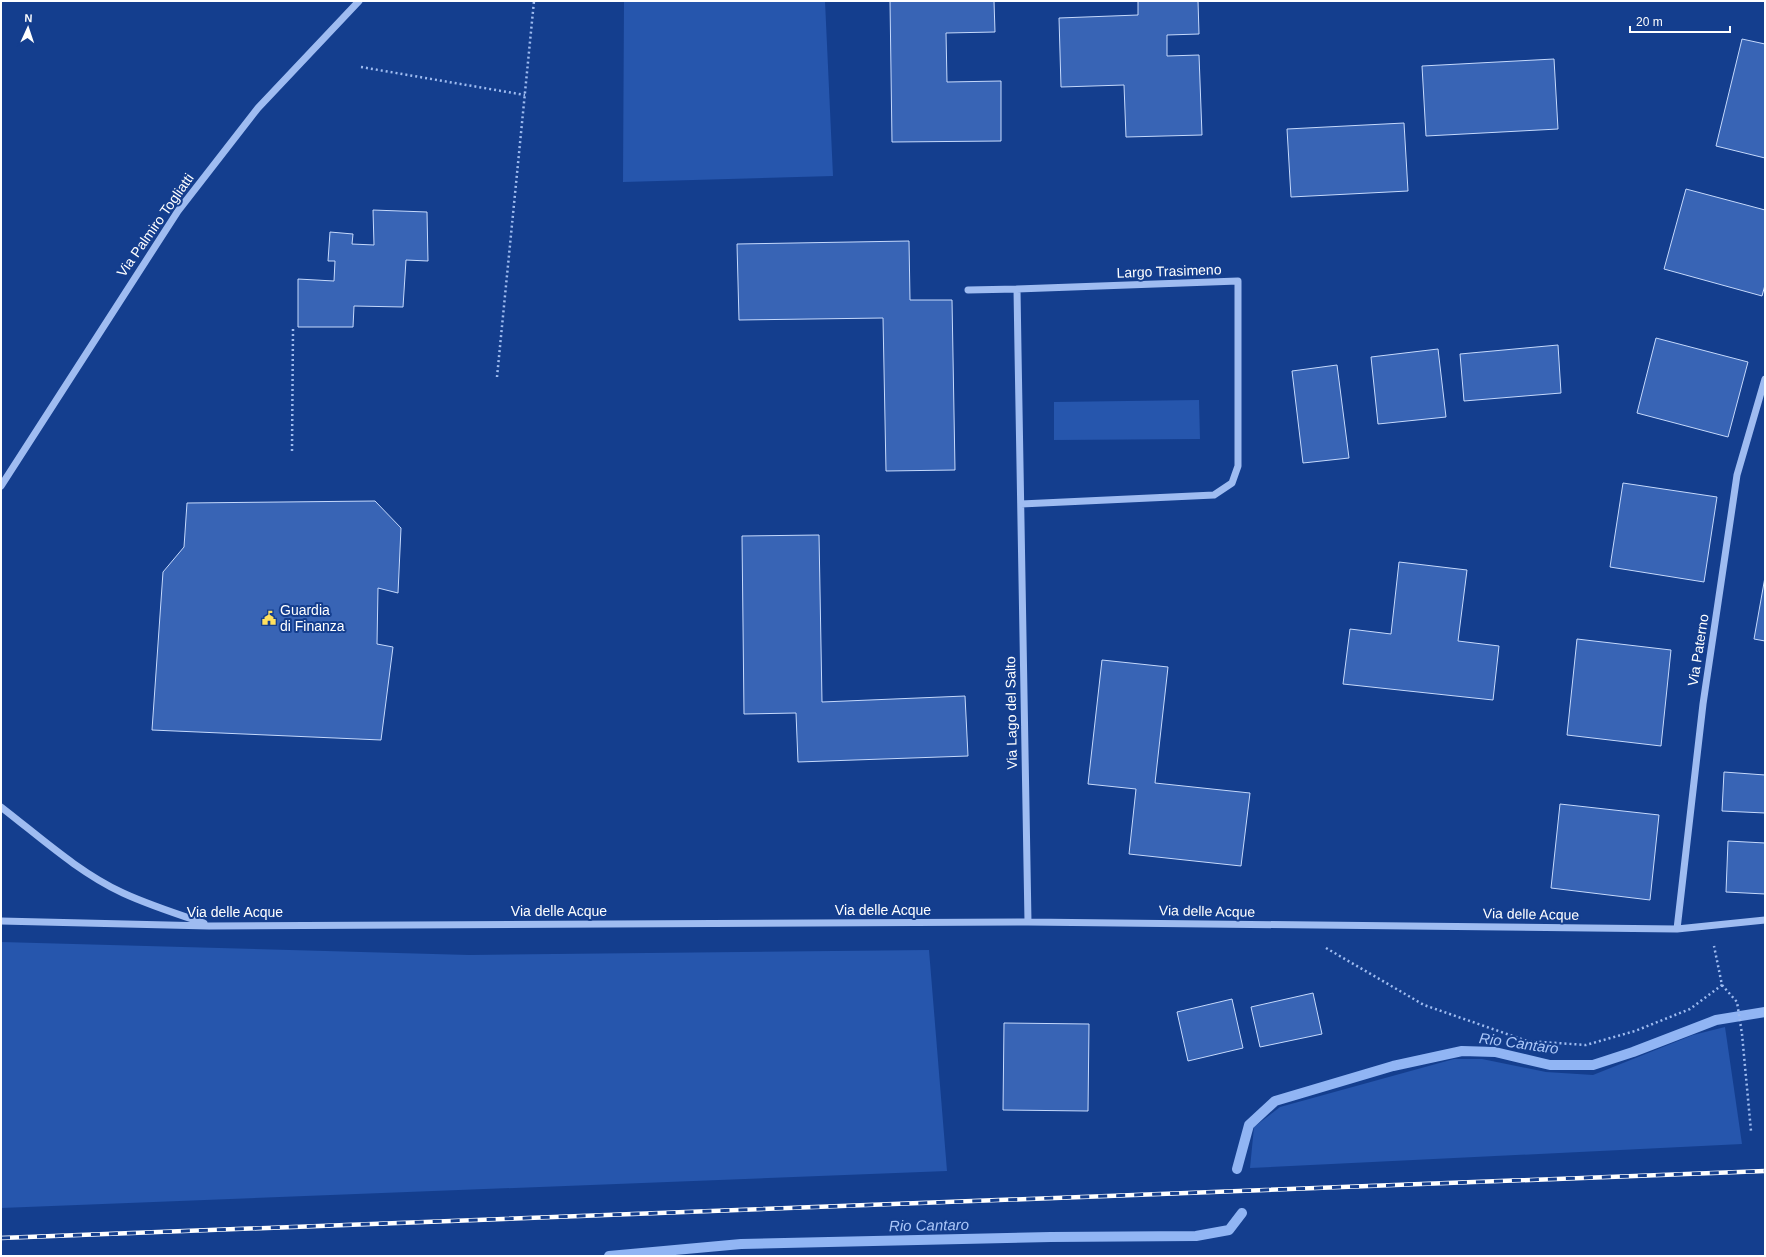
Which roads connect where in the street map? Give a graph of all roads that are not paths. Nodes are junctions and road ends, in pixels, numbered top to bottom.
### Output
1 (359, 1) edge
2 (1017, 289) junction
3 (968, 290) dead end
4 (1765, 379) edge
5 (1, 486) edge
6 (1021, 504) junction
7 (1, 807) edge
8 (1765, 920) edge
9 (1, 921) edge
10 (1028, 922) junction
11 (209, 926) junction
12 (1677, 929) junction

1 - 5 street, Via Palmiro Togliatti
2 - 3 street
2 - 6 street
2 - 6 street, Largo Trasimeno
4 - 12 street, Via Paterno
6 - 10 street, Via Lago del Salto
7 - 11 street
8 - 12 street, Via delle Acque
9 - 11 street, Via delle Acque
10 - 11 street, Via delle Acque
10 - 12 street, Via delle Acque

